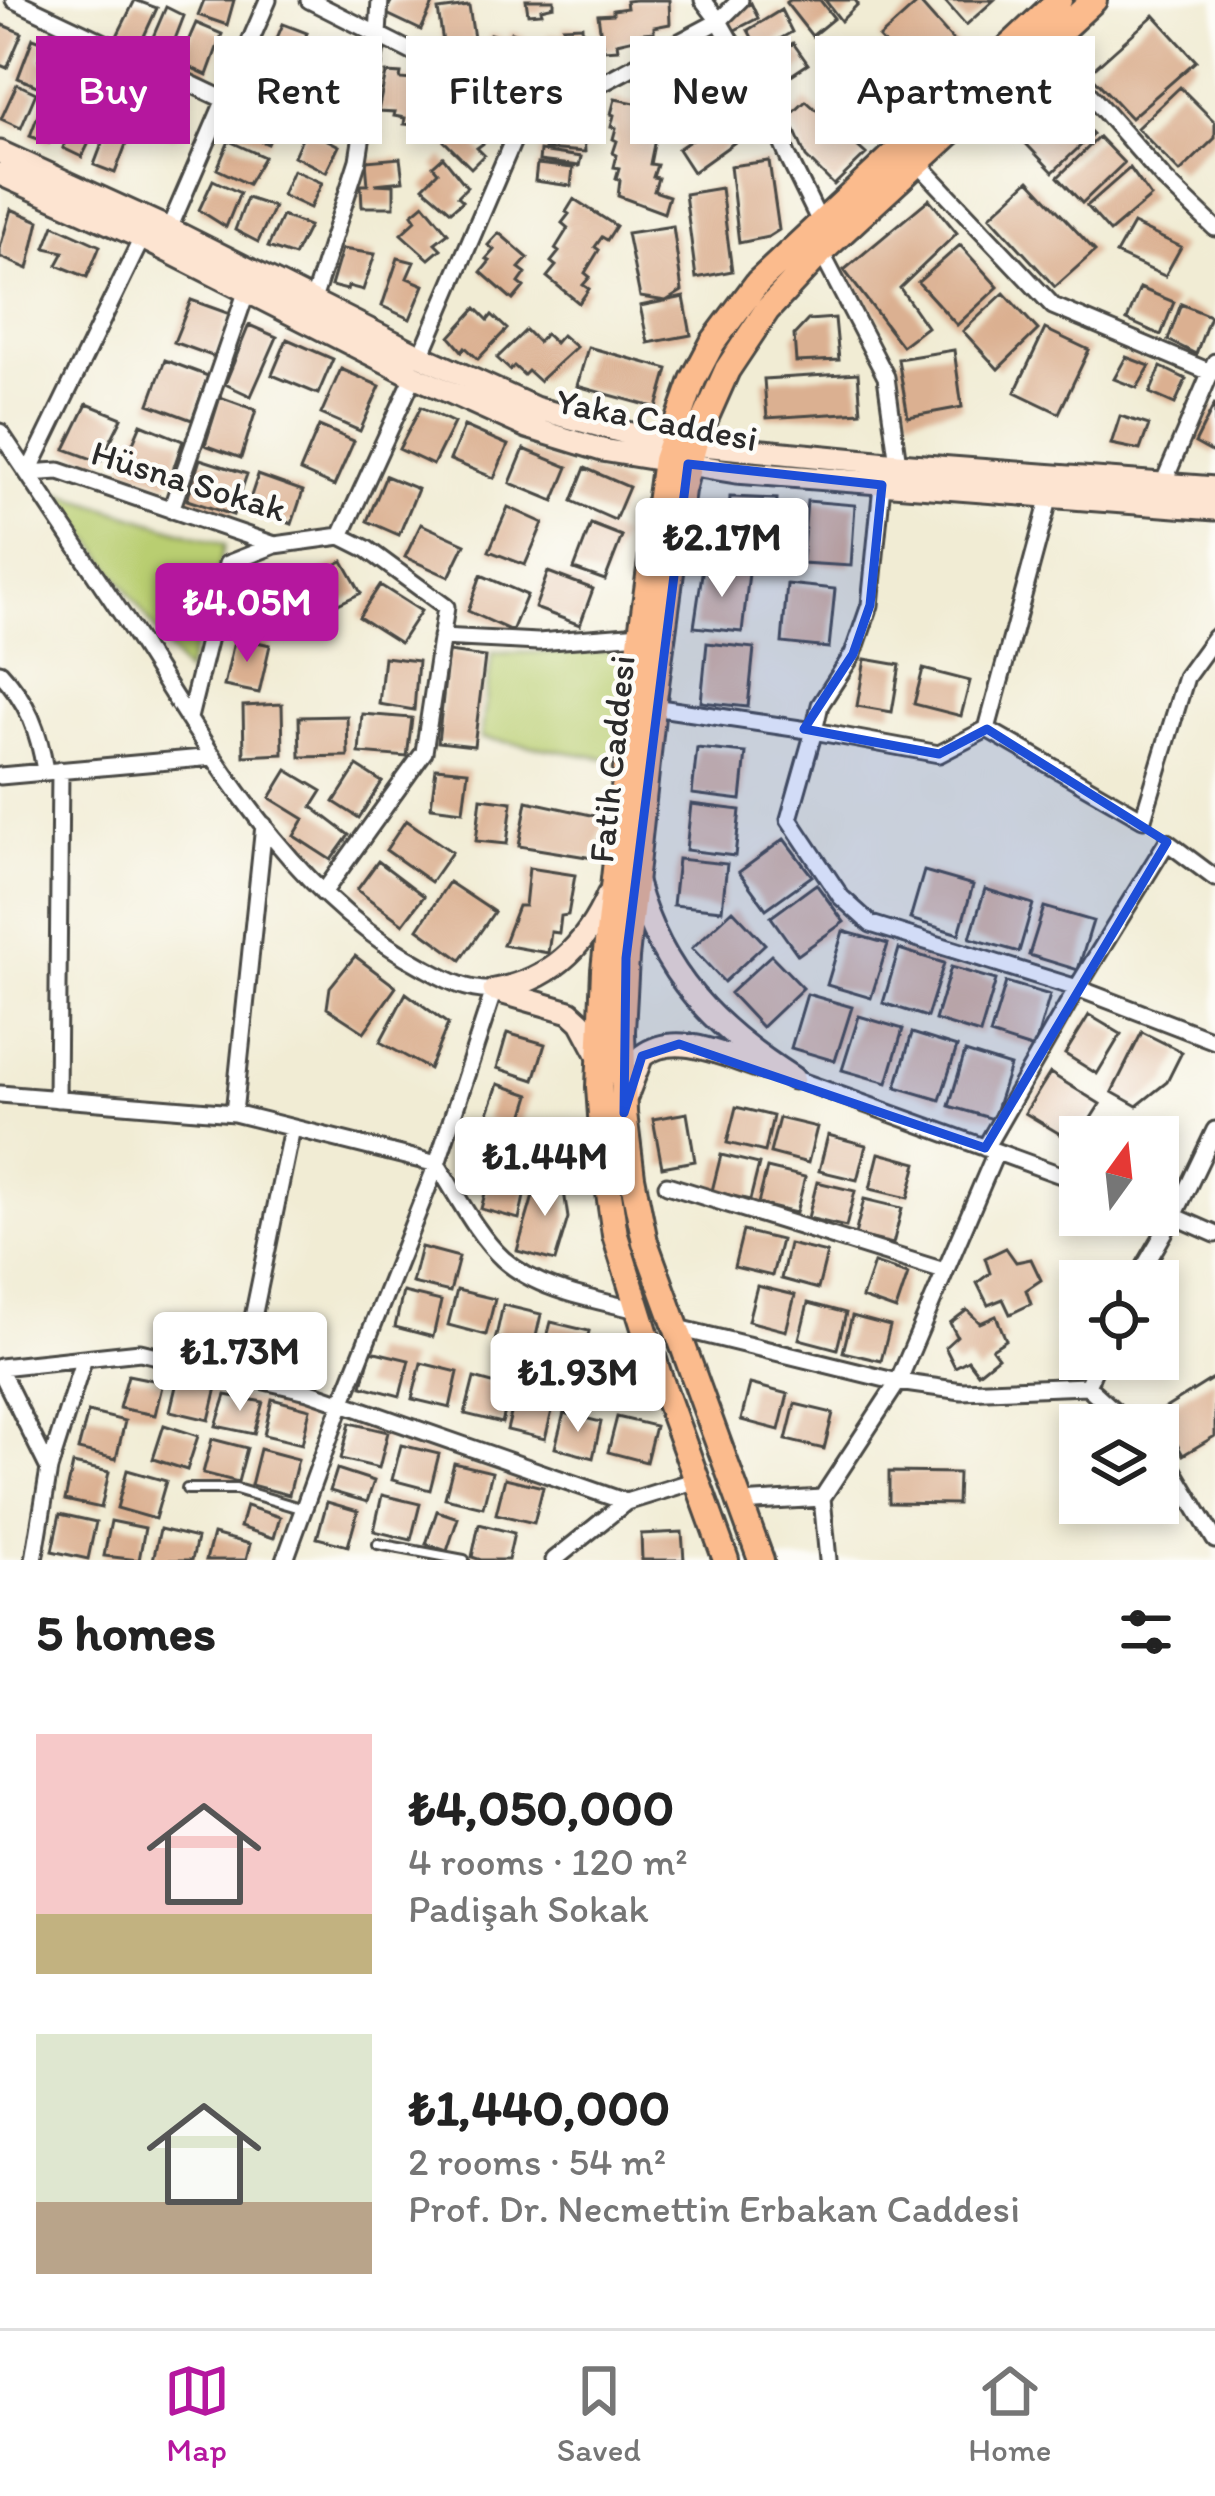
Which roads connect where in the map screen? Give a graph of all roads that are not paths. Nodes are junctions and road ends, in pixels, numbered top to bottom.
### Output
1 (14, 0) edge
2 (268, 0) edge
3 (309, 0) edge
4 (380, 0) edge
5 (703, 0) edge
6 (740, 0) edge
7 (1058, 0) edge
8 (1094, 0) edge
9 (719, 21) junction
10 (378, 35) junction
11 (253, 36) edge
12 (1056, 36) edge
13 (406, 48) edge
14 (606, 81) edge
15 (214, 95) edge
16 (1095, 101) edge
17 (214, 125) edge
18 (512, 144) edge
19 (937, 144) edge
20 (0, 152) edge
21 (917, 162) junction
22 (0, 173) edge
23 (820, 222) junction
24 (1215, 227) edge
25 (169, 229) junction
26 (142, 238) junction
27 (821, 252) junction
28 (247, 290) junction
29 (313, 300) junction
30 (418, 366) junction
31 (1213, 367) edge
32 (3, 445) edge
33 (679, 452) junction
34 (898, 464) junction
35 (28, 473) junction
36 (882, 484) junction
37 (1163, 484) junction
38 (1215, 488) edge
39 (1050, 496) junction
40 (1215, 509) edge
41 (171, 510) junction
42 (341, 536) junction
43 (275, 545) junction
44 (640, 634) junction
45 (441, 637) junction
46 (1215, 637) edge
47 (0, 672) edge
48 (652, 706) junction
49 (189, 718) junction
50 (987, 729) junction
51 (814, 731) junction
52 (214, 757) junction
53 (52, 771) junction
54 (0, 776) edge
55 (1143, 819) junction
56 (264, 825) junction
57 (1167, 842) junction
58 (1215, 878) edge
59 (624, 881) junction
60 (323, 892) junction
61 (1077, 988) junction
62 (494, 990) junction
63 (1215, 1041) edge
64 (599, 1056) junction
65 (793, 1078) junction
66 (0, 1094) edge
67 (57, 1099) junction
68 (234, 1114) junction
69 (612, 1114) junction
70 (292, 1128) junction
71 (1215, 1130) edge
72 (991, 1150) junction
73 (437, 1164) junction
74 (1059, 1174) edge
75 (667, 1185) dead end
76 (1179, 1191) edge
77 (1179, 1219) edge
78 (1215, 1234) edge
79 (944, 1271) junction
80 (637, 1310) junction
81 (674, 1327) junction
82 (84, 1358) junction
83 (0, 1368) edge
84 (241, 1376) junction
85 (1089, 1380) edge
86 (898, 1382) junction
87 (1087, 1385) junction
88 (342, 1402) junction
89 (1107, 1404) edge
90 (50, 1469) junction
91 (697, 1480) junction
92 (1179, 1480) edge
93 (187, 1490) dead end
94 (822, 1498) junction
95 (626, 1502) junction
96 (740, 1504) junction
97 (305, 1509) junction
98 (1215, 1540) edge
99 (378, 1544) dead end
100 (38, 1559) edge
101 (285, 1560) edge
102 (464, 1560) edge
103 (554, 1560) edge
104 (726, 1560) edge
105 (761, 1560) edge
106 (828, 1560) edge

1 - 15 street
2 - 11 street
3 - 10 street
4 - 10 street
5 - 9 street
6 - 9 street
7 - 23 main road, Fatih Caddesi
8 - 12 main road, Fatih Caddesi
9 - 14 street
9 - 23 street
10 - 13 street
10 - 29 street
16 - 24 street
17 - 25 street
18 - 30 street
19 - 21 main road, Fatih Caddesi
20 - 25 street, Yaka Caddesi
21 - 27 main road, Fatih Caddesi
21 - 31 street
22 - 26 street, Yaka Caddesi
23 - 33 main road, Fatih Caddesi
25 - 29 street, Yaka Caddesi
26 - 28 street, Yaka Caddesi
26 - 35 street
27 - 33 main road, Fatih Caddesi
27 - 34 street
28 - 30 street, Yaka Caddesi
28 - 41 street
29 - 30 street, Yaka Caddesi
30 - 33 street, Yaka Caddesi
30 - 42 street
31 - 37 street
32 - 35 street
33 - 34 street, Yaka Caddesi
33 - 36 street, Yaka Caddesi
33 - 44 main road, Fatih Caddesi
33 - 48 main road, Fatih Caddesi
34 - 37 street, Yaka Caddesi
35 - 41 street, Hüsna Sokak
35 - 49 street
36 - 39 street, Yaka Caddesi
36 - 51 street
37 - 38 street, Yaka Caddesi
39 - 40 street, Yaka Caddesi
39 - 50 street
41 - 43 street, Hüsna Sokak
42 - 43 street, Hüsna Sokak
42 - 45 street
43 - 49 street
44 - 45 street
44 - 59 main road, Fatih Caddesi
45 - 60 street
46 - 55 street
47 - 53 street
48 - 51 street
48 - 59 main road, Fatih Caddesi
49 - 52 street
50 - 51 street
50 - 55 street
51 - 61 street
52 - 53 street
52 - 56 street
53 - 54 street
53 - 67 street
55 - 57 street
56 - 60 street
56 - 68 street
57 - 58 street
57 - 61 street
59 - 62 street
59 - 64 main road, Fatih Caddesi
59 - 65 street
59 - 69 main road, Fatih Caddesi
60 - 62 street
61 - 63 street
61 - 72 street
62 - 64 street
62 - 73 street
64 - 69 main road, Fatih Caddesi
65 - 69 street
65 - 72 street
66 - 67 street
67 - 68 street
68 - 70 street
69 - 80 main road
69 - 81 main road
70 - 73 street
70 - 84 street
71 - 76 street
72 - 74 street
72 - 79 street
73 - 80 street
73 - 88 street
75 - 79 street
77 - 78 street
79 - 86 street
80 - 91 main road
81 - 86 street
81 - 96 main road
82 - 83 street
82 - 84 street
82 - 90 street
83 - 90 street
84 - 88 street
85 - 87 street
86 - 87 street
86 - 94 street
87 - 89 street
88 - 95 street
88 - 97 street
90 - 100 street
91 - 95 street
91 - 104 main road
92 - 98 street
93 - 97 lane
94 - 96 street
94 - 106 street
95 - 103 street
96 - 105 main road
97 - 101 street
99 - 102 lane

